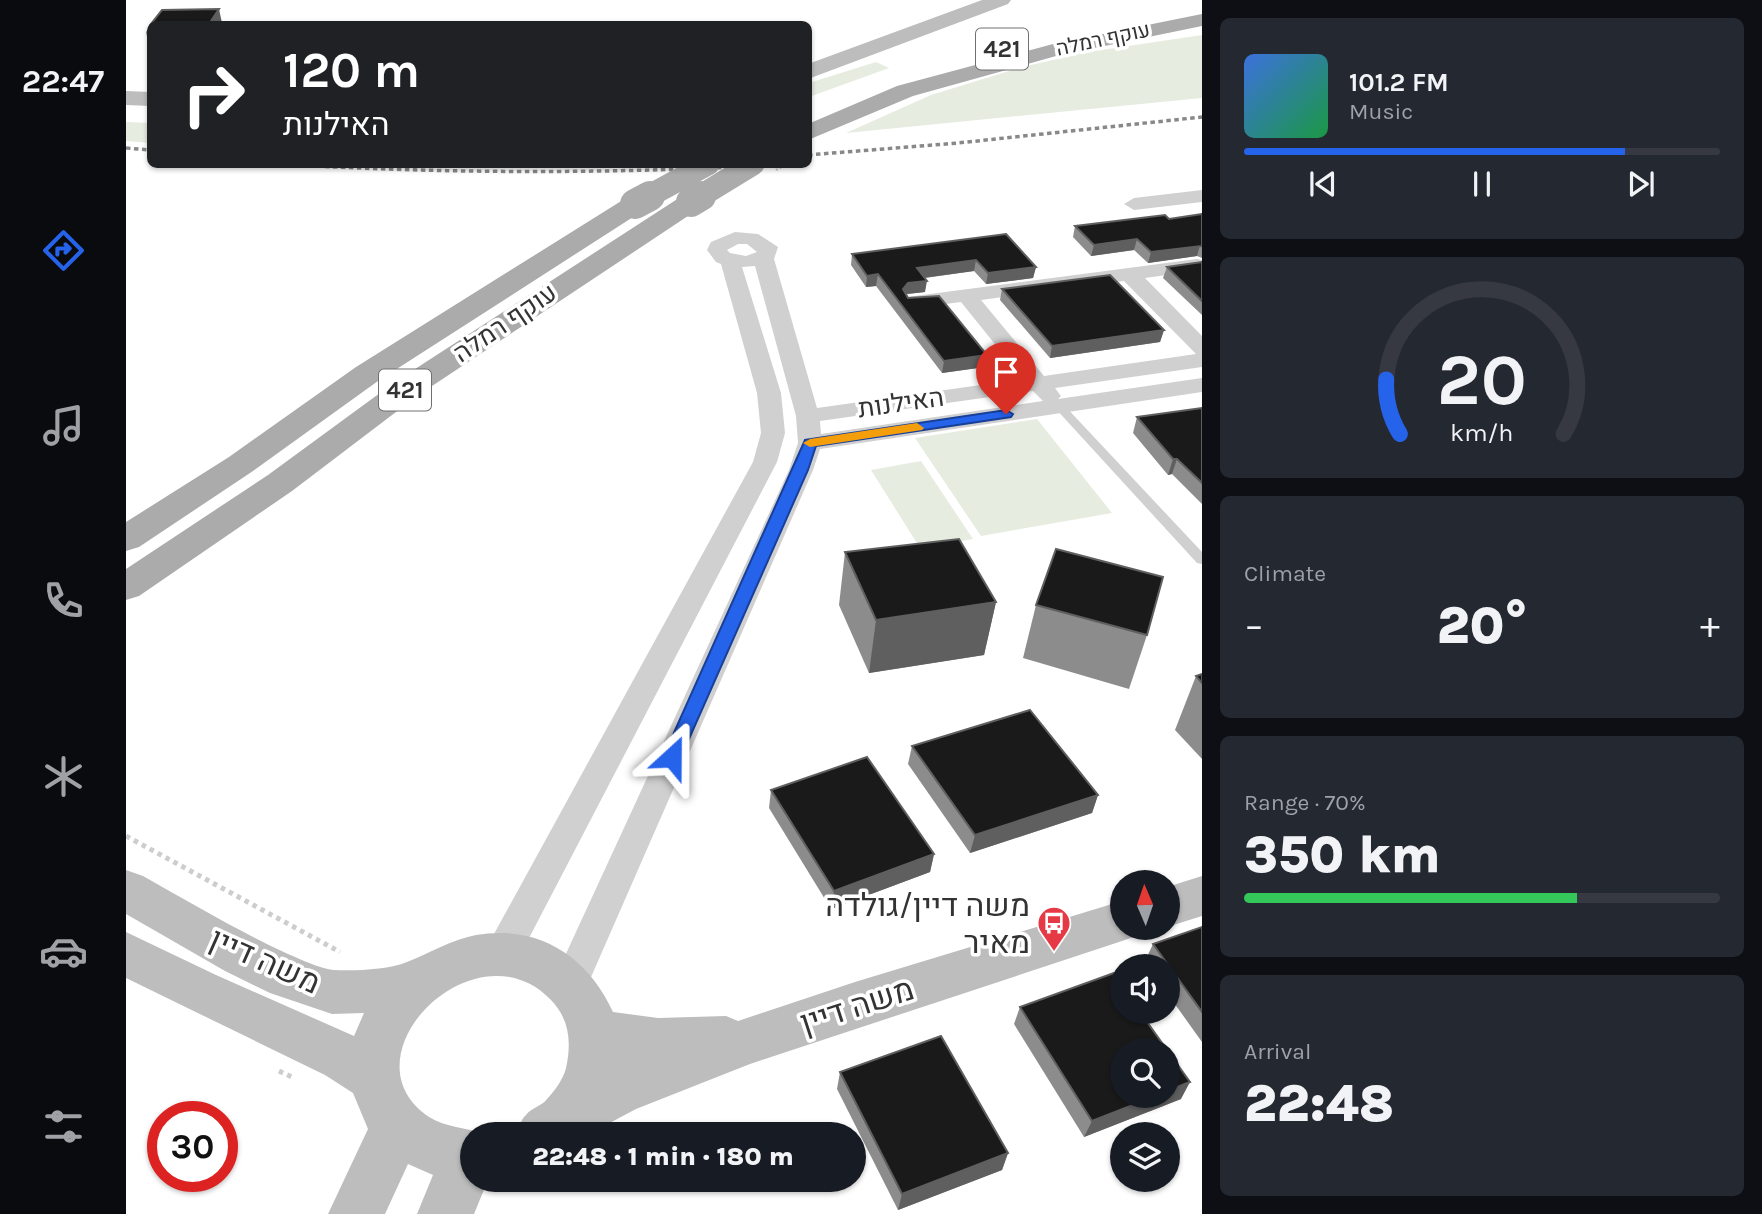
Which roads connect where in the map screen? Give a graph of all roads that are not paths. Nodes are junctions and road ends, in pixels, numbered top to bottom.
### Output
1 (972, 0) edge
2 (1001, 0) edge
3 (1193, 5) edge
4 (1202, 20) edge
5 (812, 59) edge
6 (812, 71) edge
7 (126, 98) edge
8 (147, 99) edge
9 (126, 108) edge
10 (147, 110) edge
11 (815, 123) edge
12 (701, 168) edge
13 (746, 168) edge
14 (1202, 196) edge
15 (1134, 204) dead end
16 (1197, 265) edge
17 (1129, 274) junction
18 (966, 295) junction
19 (915, 302) edge
20 (1202, 349) edge
21 (1202, 360) edge
22 (1038, 384) junction
23 (1202, 385) edge
24 (1059, 406) junction
25 (809, 430) junction
26 (126, 539) edge
27 (1202, 560) edge
28 (126, 587) edge
29 (126, 890) edge
30 (1202, 896) edge
31 (1180, 903) edge
32 (1110, 925) edge
33 (126, 953) edge
34 (502, 954) junction
35 (415, 984) junction
36 (570, 984) junction
37 (594, 1028) junction
38 (752, 1039) junction
39 (375, 1077) junction
40 (558, 1122) edge
41 (560, 1122) edge
42 (398, 1126) junction
43 (460, 1154) edge
44 (460, 1181) edge
45 (356, 1214) edge
46 (445, 1214) edge

1 - 5 main road
2 - 6 main road
3 - 11 main road, עוקף רמלה / 421
4 - 11 main road, עוקף רמלה / 421
7 - 8 main road
9 - 10 main road
12 - 26 main road, עוקף רמלה / 421, bridge
13 - 28 main road, עוקף רמלה / 421, bridge
14 - 15 street
16 - 17 street
17 - 18 street
17 - 20 street
18 - 19 street
18 - 22 street
21 - 22 street, האילנות
22 - 24 street
22 - 25 street, האילנות
23 - 24 street, האילנות
24 - 25 street, האילנות
24 - 27 lane
25 - 34 street
25 - 36 street
29 - 35 main road, משה דיין
30 - 31 main road
32 - 38 main road, משה דיין
33 - 39 main road, משה דיין
34 - 35 main road
34 - 36 main road
35 - 39 main road
36 - 37 main road
37 - 38 main road, משה דיין
37 - 40 main road
38 - 41 main road, משה דיין
39 - 42 main road
42 - 43 main road
42 - 45 main road
44 - 46 main road

